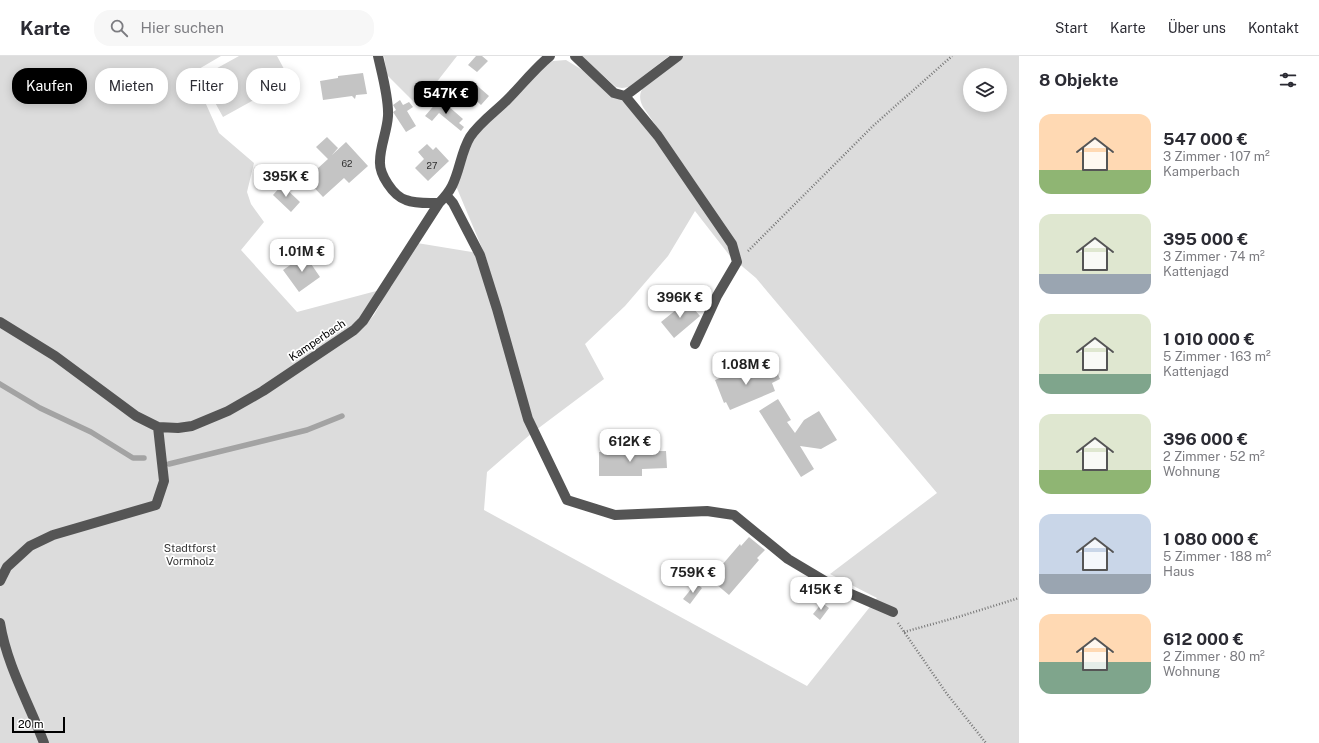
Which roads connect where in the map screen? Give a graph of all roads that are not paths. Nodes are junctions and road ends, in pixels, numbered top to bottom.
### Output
1 (378, 56) edge
2 (550, 56) edge
3 (575, 56) edge
4 (678, 56) edge
5 (625, 96) junction
6 (446, 195) junction
7 (439, 203) junction
8 (0, 322) edge
9 (695, 344) dead end
10 (158, 427) junction
11 (0, 581) edge
12 (893, 612) dead end
13 (0, 623) edge
14 (44, 743) edge

1 - 7 street
2 - 6 street, Kamperbach
3 - 5 street
4 - 5 street
5 - 9 street
6 - 7 street, Kamperbach
6 - 12 street
7 - 10 street, Kamperbach
8 - 10 street, Kamperbach
10 - 11 street
13 - 14 street

